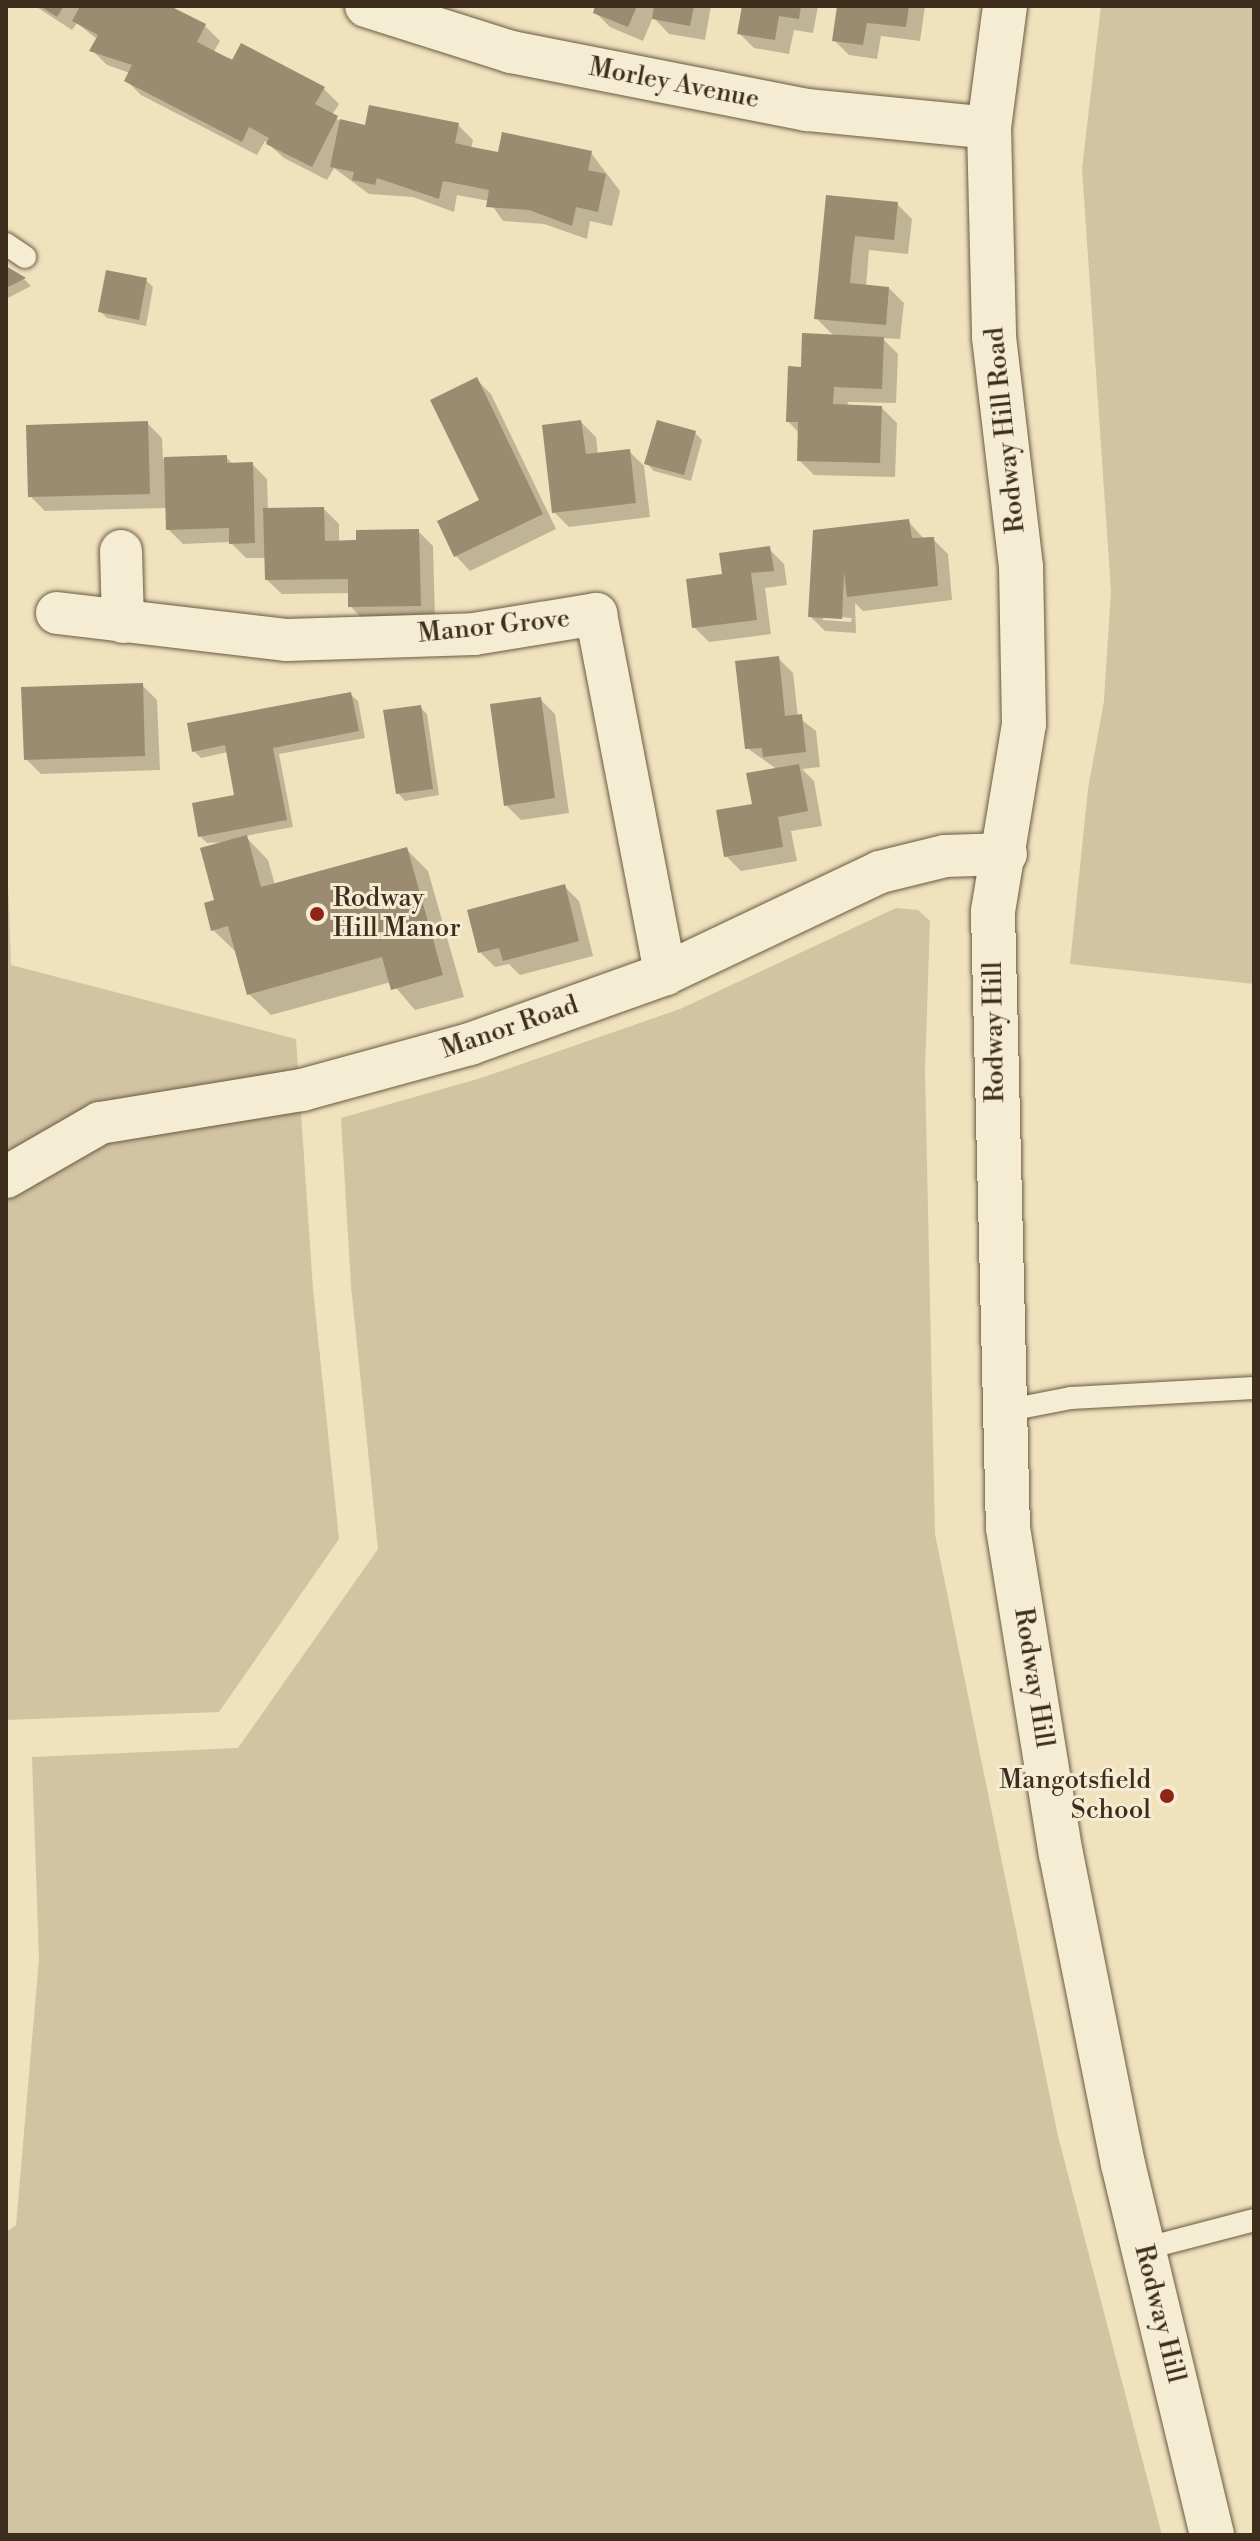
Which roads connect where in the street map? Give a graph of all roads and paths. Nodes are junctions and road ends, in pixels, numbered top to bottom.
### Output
1 (366, 6) edge
2 (1005, 6) edge
3 (989, 128) junction
4 (6, 244) edge
5 (25, 257) dead end
6 (121, 551) dead end
7 (57, 613) dead end
8 (123, 622) junction
9 (1006, 854) junction
10 (665, 974) junction
11 (6, 1177) edge
12 (1254, 1388) edge
13 (1004, 1411) junction
14 (1254, 2220) edge
15 (1143, 2249) junction
16 (1212, 2535) edge

1 - 3 street, Morley Avenue
2 - 3 street, Rodway Hill Road
3 - 9 street, Rodway Hill Road
4 - 5 lane
6 - 8 street
7 - 8 street, Manor Grove
8 - 10 street, Manor Grove
9 - 10 street, Manor Road
9 - 13 street, Rodway Hill
10 - 11 street, Manor Road
12 - 13 lane
13 - 15 street, Rodway Hill
14 - 15 lane
15 - 16 street, Rodway Hill

